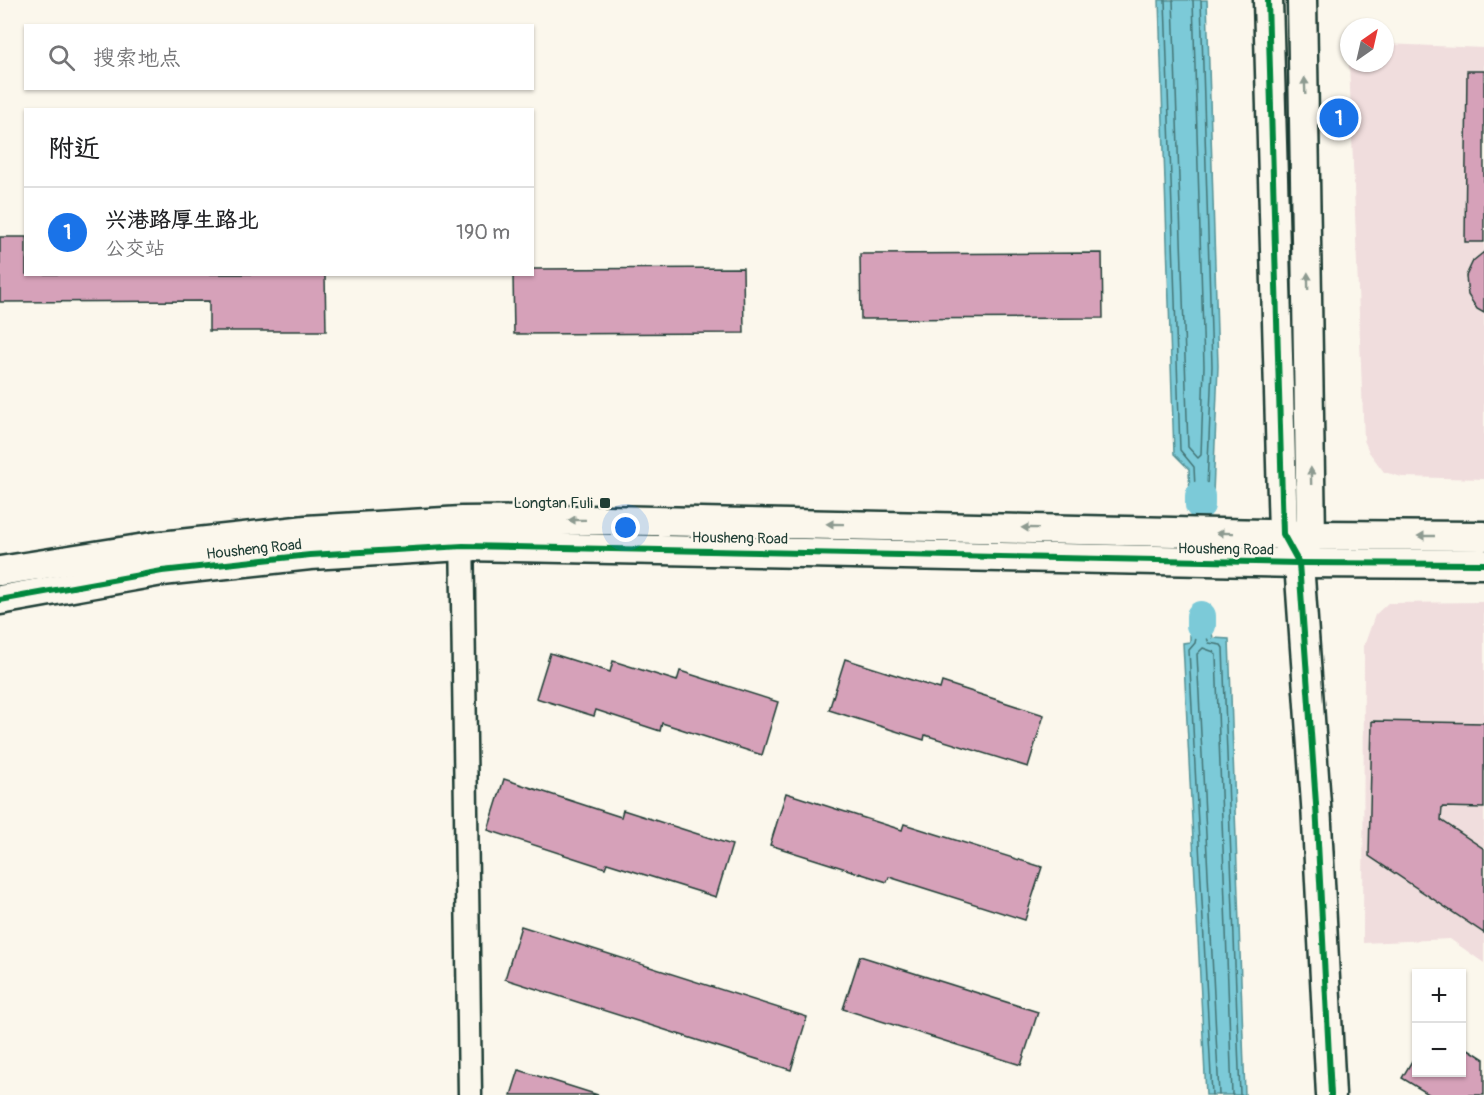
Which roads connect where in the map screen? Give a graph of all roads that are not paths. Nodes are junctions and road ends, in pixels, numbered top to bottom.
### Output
1 (1268, 0) edge
2 (1302, 0) edge
3 (462, 533) junction
4 (1283, 534) junction
5 (1311, 535) junction
6 (1484, 536) edge
7 (1299, 562) junction
8 (1484, 564) edge
9 (0, 571) edge
10 (0, 600) edge
11 (470, 1095) edge
12 (1331, 1095) edge

1 - 4 street
5 -> 2 street
4 -> 3 street, Housheng Road
3 - 7 street, Housheng Road
3 - 9 street, Housheng Road
3 - 10 street, Housheng Road
3 - 11 street
4 - 5 street, Housheng Road
4 - 7 street
6 -> 5 street, Housheng Road
5 - 7 street
7 - 8 street, Housheng Road
7 - 12 street

